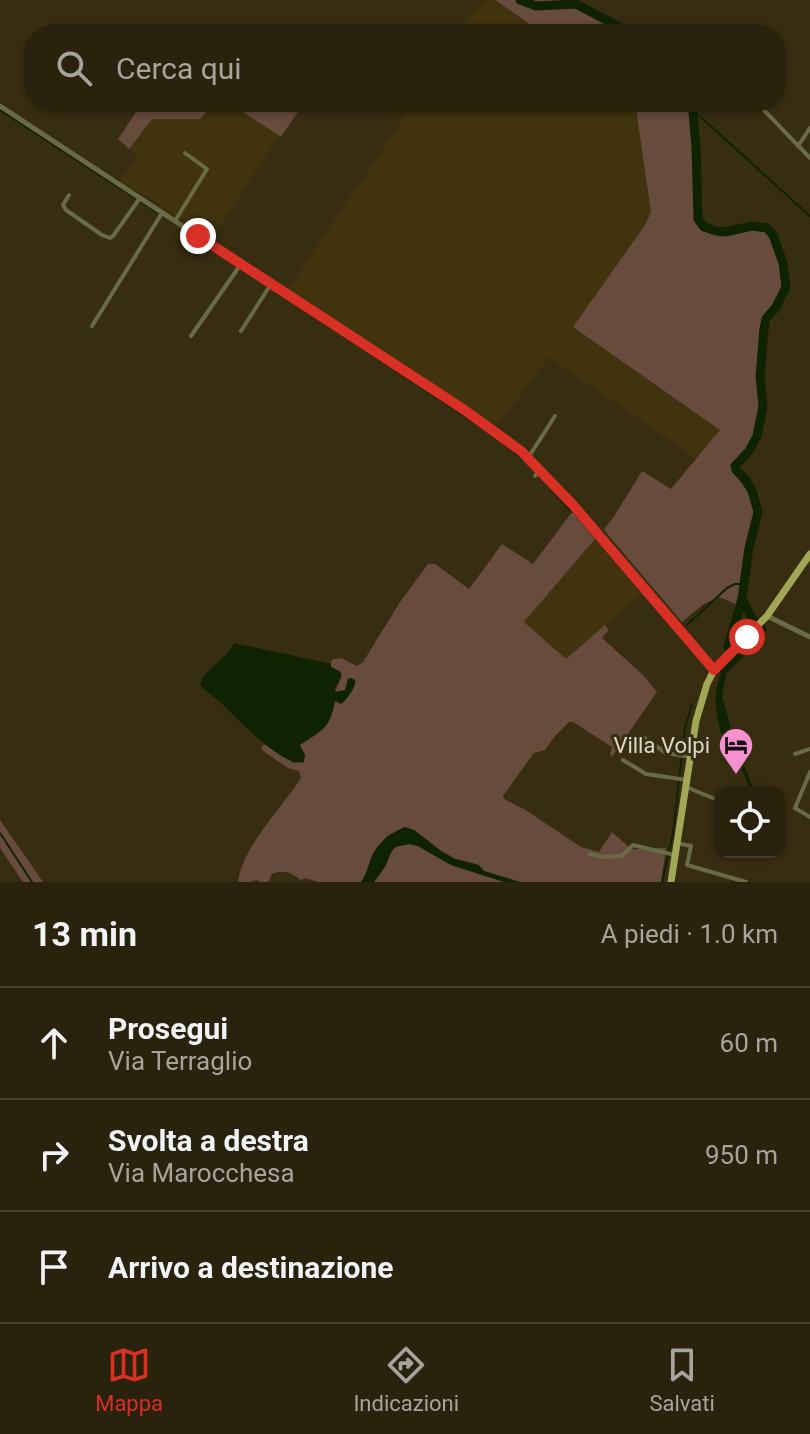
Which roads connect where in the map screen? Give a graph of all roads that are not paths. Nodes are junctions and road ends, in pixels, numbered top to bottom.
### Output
1 (0, 106) edge
2 (766, 112) edge
3 (810, 128) edge
4 (798, 146) junction
5 (185, 153) dead end
6 (810, 158) edge
7 (69, 195) dead end
8 (138, 199) junction
9 (162, 213) junction
10 (175, 221) junction
11 (241, 264) junction
12 (271, 284) junction
13 (92, 326) dead end
14 (241, 331) dead end
15 (191, 336) dead end
16 (555, 416) dead end
17 (528, 458) junction
18 (541, 470) junction
19 (535, 476) dead end
20 (810, 554) edge
21 (767, 616) junction
22 (810, 637) edge
23 (714, 670) junction
24 (643, 737) dead end
25 (810, 749) edge
26 (795, 754) dead end
27 (685, 756) junction
28 (623, 760) dead end
29 (810, 772) edge
30 (683, 781) junction
31 (714, 798) edge
32 (810, 817) edge
33 (680, 843) junction
34 (670, 853) junction
35 (590, 854) dead end
36 (730, 880) edge
37 (671, 882) edge
38 (746, 882) edge

1 - 8 street
2 - 4 street
3 - 4 street
4 - 6 street
5 - 10 street
7 - 8 street
8 - 9 street
9 - 10 street
9 - 13 street
10 - 11 street
11 - 12 street
11 - 15 street
12 - 14 street
12 - 17 street
16 - 17 street
17 - 18 street
18 - 19 street
18 - 23 street
20 - 21 main road
21 - 22 street
21 - 23 main road
23 - 27 main road
24 - 27 street
25 - 26 street
27 - 30 main road
28 - 30 street
29 - 32 street
30 - 31 street
30 - 33 main road
33 - 34 main road
33 - 36 street
34 - 35 street
34 - 37 main road
36 - 38 street

